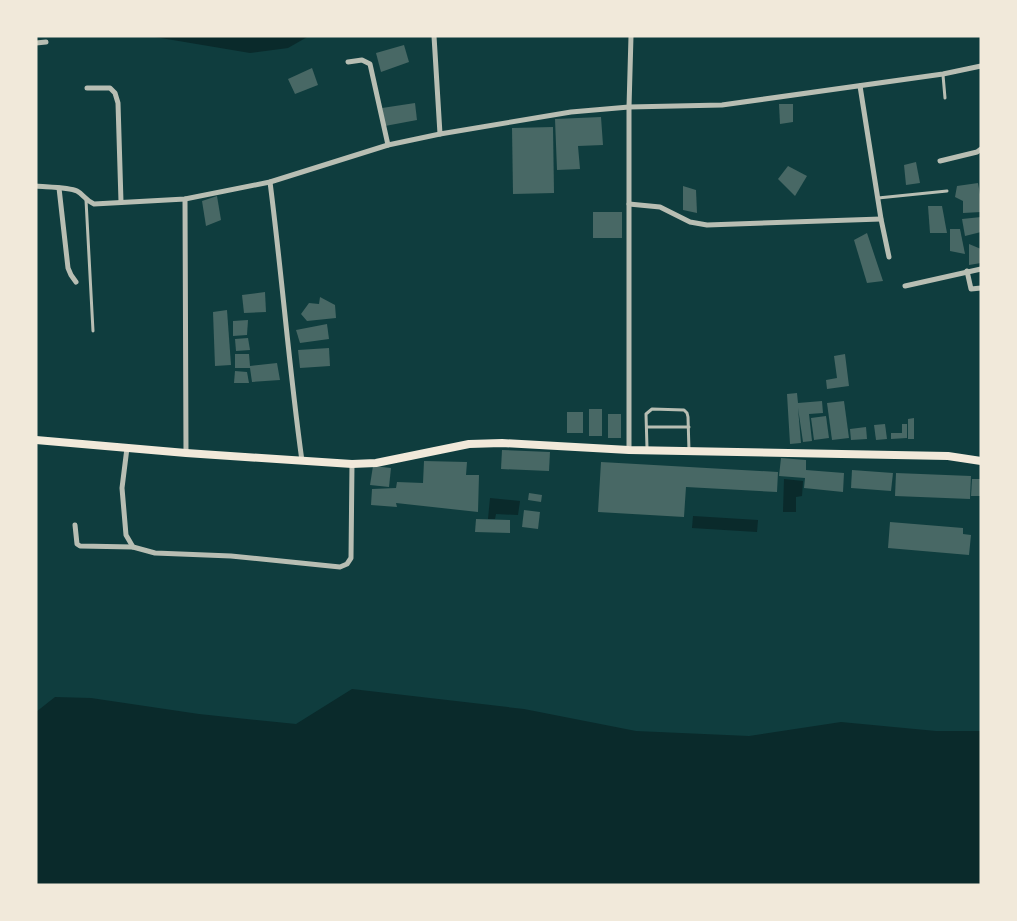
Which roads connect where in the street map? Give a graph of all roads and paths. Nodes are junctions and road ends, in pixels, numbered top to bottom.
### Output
1 (434, 36) edge
2 (631, 36) edge
3 (46, 42) dead end
4 (36, 43) edge
5 (348, 62) dead end
6 (981, 67) edge
7 (943, 74) junction
8 (860, 86) junction
9 (87, 88) dead end
10 (945, 98) dead end
11 (629, 107) junction
12 (440, 134) junction
13 (387, 145) junction
14 (981, 148) edge
15 (940, 161) dead end
16 (270, 182) junction
17 (36, 186) edge
18 (59, 188) junction
19 (947, 191) dead end
20 (878, 198) junction
21 (185, 199) junction
22 (86, 200) junction
23 (122, 202) junction
24 (629, 204) junction
25 (881, 219) junction
26 (889, 257) dead end
27 (981, 269) edge
28 (968, 272) junction
29 (76, 282) dead end
30 (905, 286) dead end
31 (981, 288) edge
32 (93, 331) dead end
33 (647, 427) junction
34 (689, 427) junction
35 (36, 440) edge
36 (127, 448) junction
37 (629, 450) junction
38 (647, 450) junction
39 (689, 451) junction
40 (186, 453) junction
41 (302, 461) junction
42 (981, 461) edge
43 (352, 464) junction
44 (75, 525) dead end
45 (133, 547) junction

1 - 12 street
2 - 11 street
3 - 4 street
5 - 13 street
6 - 7 street
7 - 8 street
7 - 10 lane
8 - 11 street
8 - 20 street
9 - 23 street
11 - 12 street
11 - 24 street
12 - 13 street
13 - 16 street
14 - 15 street
16 - 21 street
16 - 41 street
17 - 18 street
18 - 22 street
18 - 29 street
19 - 20 lane
20 - 25 street
21 - 23 street
21 - 40 street
22 - 23 street
22 - 32 lane
24 - 25 street
24 - 37 street
25 - 26 street
27 - 28 street
28 - 30 street
28 - 31 street
33 - 34 lane
33 - 34 lane
33 - 38 lane
34 - 39 lane
35 - 36 main road
36 - 40 main road
36 - 45 street
37 - 38 main road
37 - 43 main road
38 - 39 main road
39 - 42 main road
40 - 41 main road
41 - 43 main road
43 - 45 street
44 - 45 street

